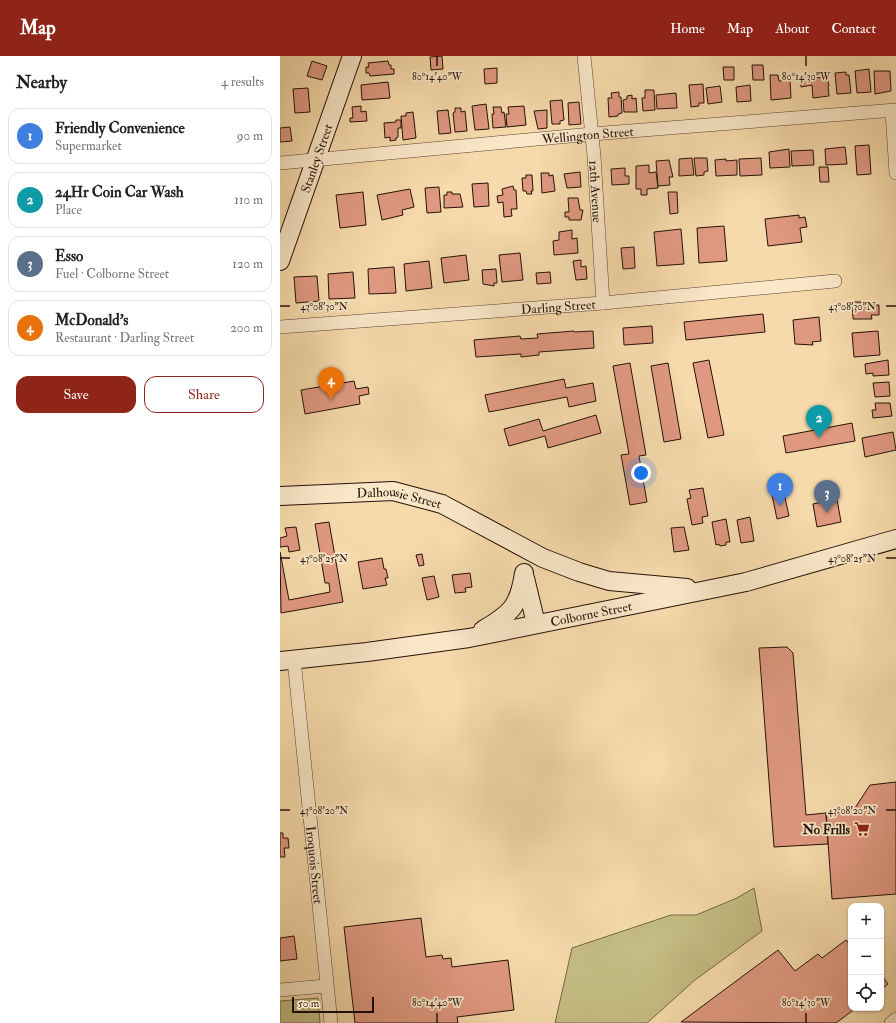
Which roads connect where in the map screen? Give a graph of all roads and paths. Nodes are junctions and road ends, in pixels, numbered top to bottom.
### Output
1 (352, 56) edge
2 (584, 56) edge
3 (894, 110) edge
4 (592, 134) junction
5 (315, 159) junction
6 (280, 163) edge
7 (896, 172) edge
8 (280, 260) edge
9 (835, 280) dead end
10 (603, 303) junction
11 (280, 327) edge
12 (280, 496) edge
13 (896, 539) edge
14 (509, 541) junction
15 (524, 573) junction
16 (704, 590) junction
17 (536, 624) junction
18 (469, 638) junction
19 (287, 660) edge
20 (326, 986) junction
21 (280, 990) edge
22 (896, 1019) edge
23 (331, 1023) edge
24 (891, 1023) edge

1 - 5 main road, Stanley Street
2 - 4 street, 12th Avenue
3 - 4 street, Wellington Street
3 - 7 street
4 - 5 street, Wellington Street
4 - 10 street, 12th Avenue
5 - 6 street, Wellington Street
5 - 8 main road, Stanley Street
9 - 10 street, Darling Street
10 - 11 street, Darling Street
12 - 14 main road, Dalhousie Street
13 - 16 main road, Colborne Street
14 - 15 main road
14 - 16 main road, Dalhousie Street
15 - 17 main road
15 - 18 main road
16 - 17 main road, Colborne Street
17 - 18 main road, Colborne Street
18 - 19 main road, Colborne Street
19 - 20 street, Iroquois Street
20 - 21 street
20 - 23 street, Iroquois Street
22 - 24 street

